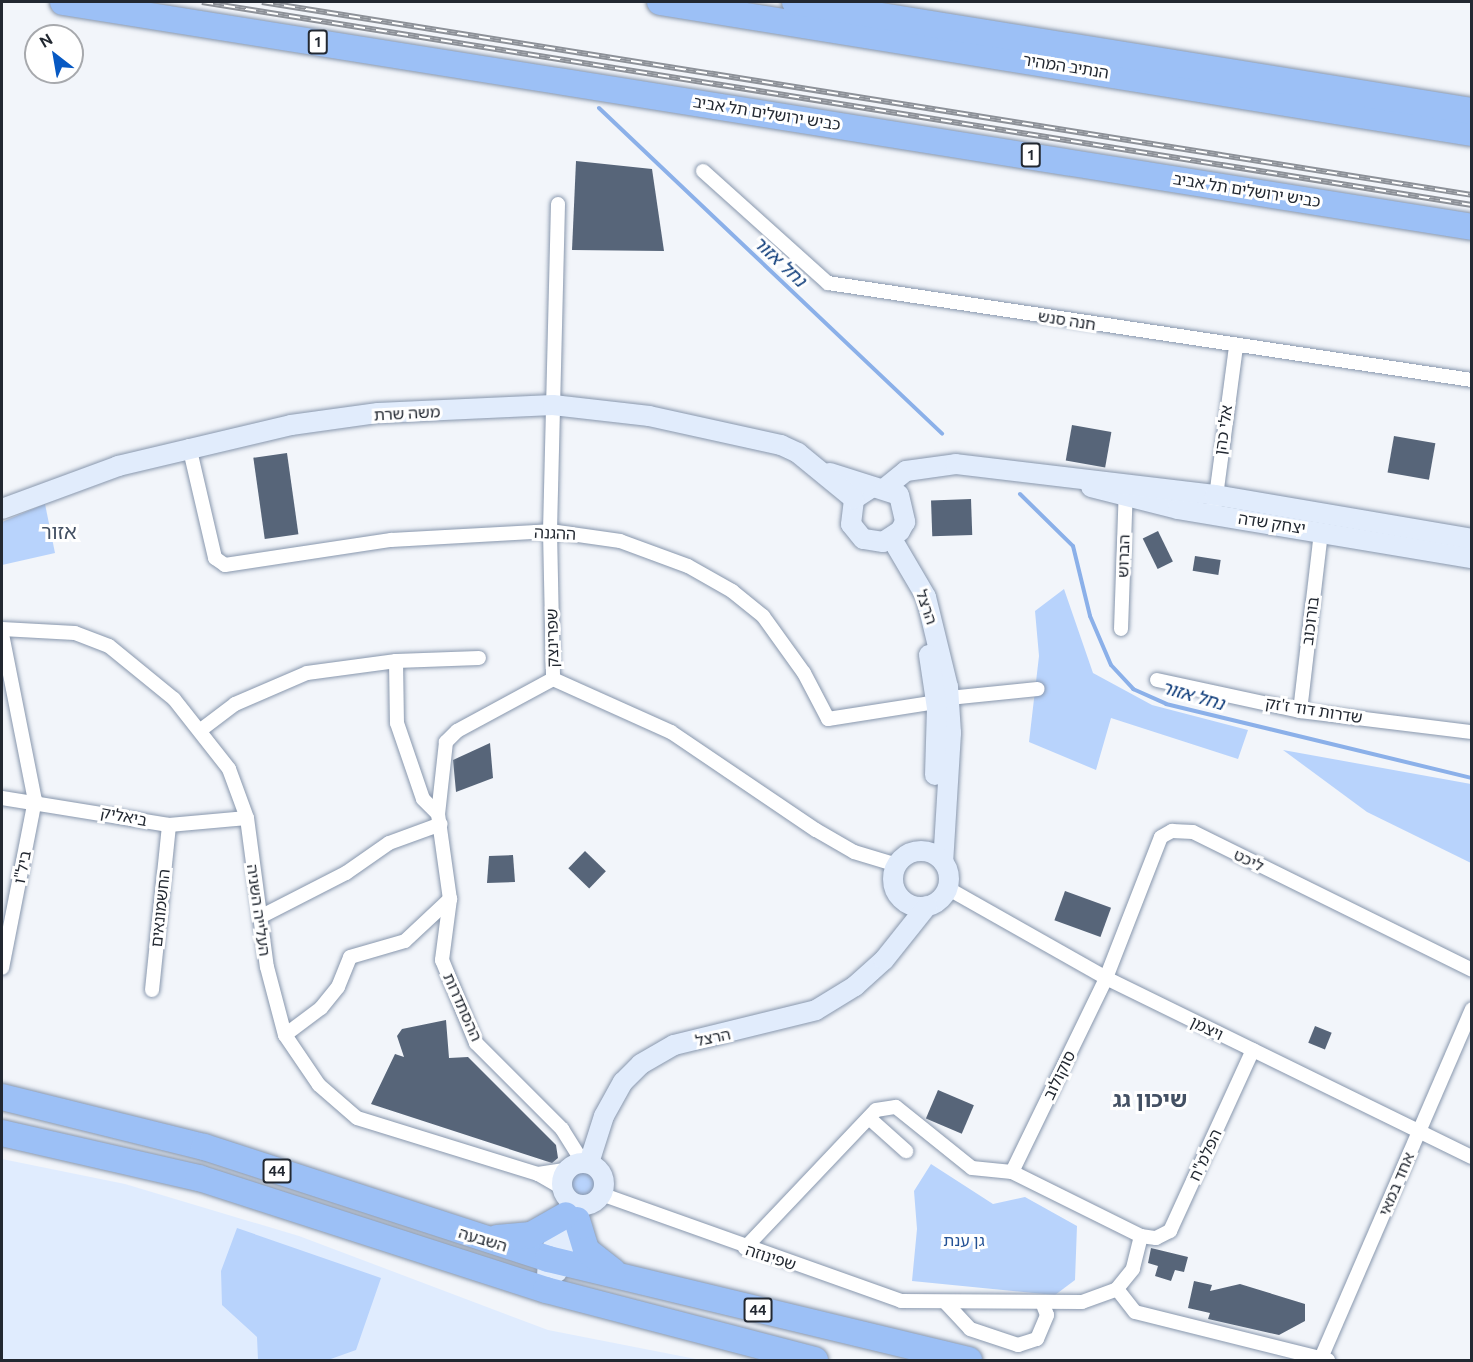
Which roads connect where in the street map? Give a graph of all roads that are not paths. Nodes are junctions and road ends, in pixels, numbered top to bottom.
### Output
1 (63, 2) edge
2 (660, 2) edge
3 (795, 2) edge
4 (1472, 111) edge
5 (1472, 133) edge
6 (703, 171) dead end
7 (558, 204) dead end
8 (1472, 227) edge
9 (1236, 345) junction
10 (1472, 380) edge
11 (553, 405) junction
12 (189, 446) junction
13 (816, 468) junction
14 (885, 490) junction
15 (1125, 490) junction
16 (854, 500) junction
17 (1214, 505) junction
18 (2, 509) edge
19 (550, 531) junction
20 (1321, 531) junction
21 (1472, 539) edge
22 (887, 541) junction
23 (1472, 558) edge
24 (2, 629) edge
25 (1120, 629) dead end
26 (2, 634) edge
27 (479, 658) dead end
28 (396, 661) junction
29 (553, 679) junction
30 (1157, 680) dead end
31 (1038, 689) dead end
32 (942, 700) junction
33 (1300, 711) junction
34 (201, 729) junction
35 (1472, 732) edge
36 (2, 798) edge
37 (35, 800) junction
38 (247, 818) junction
39 (440, 819) junction
40 (169, 825) junction
41 (936, 857) junction
42 (897, 865) junction
43 (948, 889) junction
44 (450, 899) junction
45 (919, 905) junction
46 (260, 917) junction
47 (2, 968) edge
48 (1472, 970) edge
49 (1106, 978) junction
50 (152, 990) dead end
51 (1472, 1009) edge
52 (285, 1035) junction
53 (1253, 1050) junction
54 (2, 1098) edge
55 (869, 1118) junction
56 (2, 1133) edge
57 (1418, 1133) junction
58 (906, 1150) dead end
59 (1472, 1157) edge
60 (580, 1165) junction
61 (1012, 1172) junction
62 (538, 1174) junction
63 (601, 1194) junction
64 (572, 1206) junction
65 (474, 1236) junction
66 (1141, 1236) junction
67 (745, 1248) junction
68 (555, 1261) junction
69 (650, 1285) junction
70 (1117, 1289) junction
71 (546, 1290) junction
72 (945, 1302) junction
73 (1042, 1302) junction
74 (1325, 1359) edge
75 (815, 1360) edge
76 (969, 1360) edge

1 - 8 highway, כביש ירושלים תל אביב / 1
2 - 5 highway, הנתיב המהיר
3 - 4 highway
6 - 9 street, חנה סנש
7 - 11 street, שפרינצק
9 - 10 street, חנה סנש
9 - 17 street, אלי כהן
11 - 12 street, משה שרת
11 - 13 street, משה שרת
11 - 19 street, שפרינצק
12 - 18 street, משה שרת
12 - 19 street, ההגנה
13 - 14 street, משה שרת
13 - 16 street, משה שרת
14 - 15 street, יצחק שדה
14 - 16 street
14 - 22 street
15 - 17 street, יצחק שדה
15 - 25 street, הברוש
16 - 22 street
17 - 20 street, יצחק שדה
17 - 21 street, יצחק שדה
19 - 29 street, שפרינצק
19 - 32 street, ההגנה
20 - 23 street, יצחק שדה
20 - 33 street, בורוכוב
22 - 32 street, הרצל
24 - 34 street, העלייה השניה
26 - 37 street
27 - 28 street
28 - 34 street
28 - 39 street
29 - 39 street, ההסתדרות
29 - 42 street, שפרינצק
30 - 33 street, שדרות דוד ז'זק
31 - 32 street, ההגנה
32 - 41 street, הרצל
33 - 35 street, שדרות דוד ז'זק
34 - 38 street, העלייה השניה
36 - 37 street, ביאליק
37 - 40 street, ביאליק
37 - 47 street, ביל"ו
38 - 40 street, ביאליק
38 - 46 street, העלייה השניה
39 - 44 street, ההסתדרות
39 - 46 street
40 - 50 street, החשמונאים
41 - 42 street
41 - 43 street
42 - 45 street
43 - 45 street
43 - 49 street, ויצמן
44 - 52 street
44 - 60 street, ההסתדרות
45 - 60 street, הרצל
46 - 52 street, העלייה השניה
48 - 49 street, ליכט
49 - 53 street, ויצמן
49 - 61 street, סוקולוב
51 - 57 street, אחד במאי
52 - 62 street, העלייה השניה
53 - 57 street, ויצמן
53 - 66 street, הפלמ"ח
54 - 65 highway, השבעה / 44
55 - 58 street
55 - 61 street
55 - 67 street
56 - 71 highway, השבעה / 44
57 - 59 street, ויצמן
57 - 74 street, אחד במאי
60 - 62 street, העלייה השניה
60 - 63 street
60 - 64 street, הרצל
61 - 66 street
62 - 64 street, העלייה השניה
63 - 64 street
63 - 67 street, שפינוזה
64 - 65 highway
64 - 68 street
64 - 69 highway
65 - 68 highway, השבעה / 44
66 - 70 street
67 - 72 street, שפינוזה
68 - 69 highway, השבעה / 44
68 - 71 street
69 - 76 highway, השבעה / 44
70 - 73 street, שפינוזה
70 - 74 street
71 - 75 highway, השבעה / 44
72 - 73 street, שפינוזה
72 - 73 street

